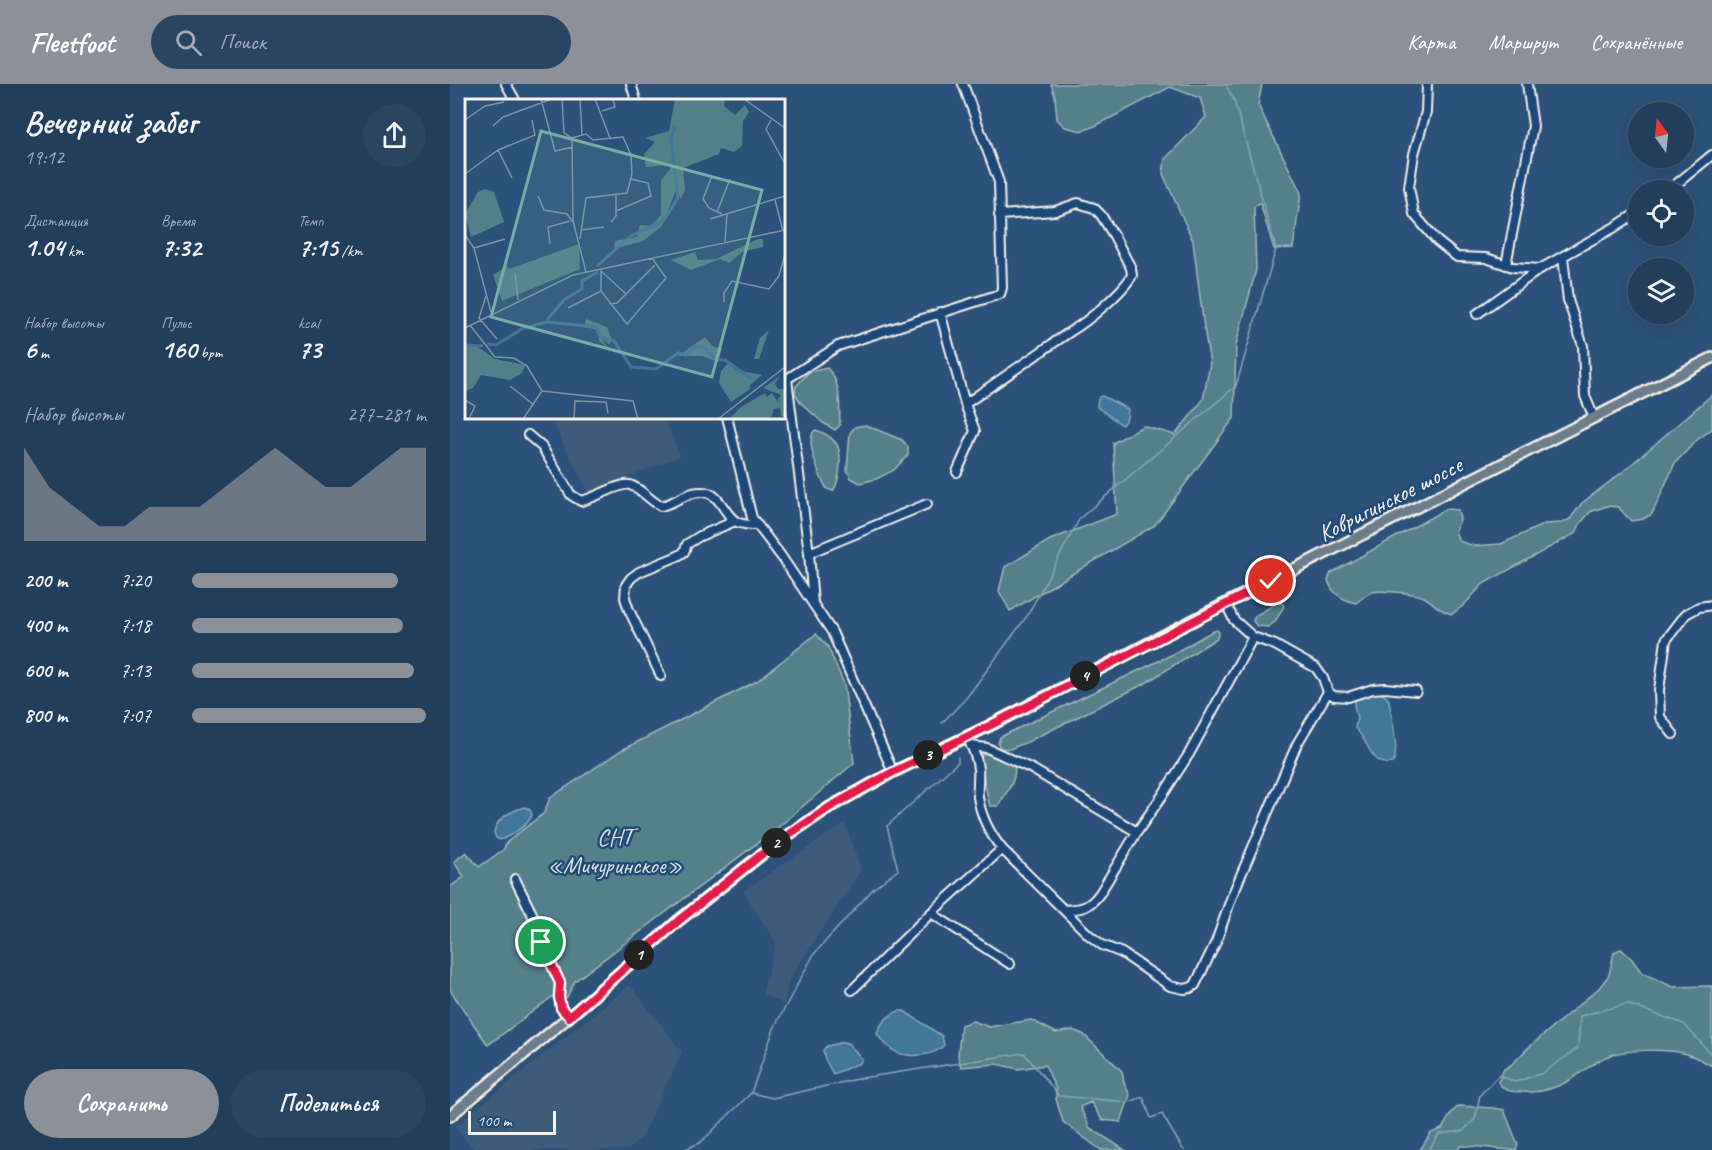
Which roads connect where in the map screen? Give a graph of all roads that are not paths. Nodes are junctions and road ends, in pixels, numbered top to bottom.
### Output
1 (506, 84) edge
2 (631, 84) edge
3 (963, 84) edge
4 (1427, 84) edge
5 (1527, 84) edge
6 (514, 99) edge
7 (636, 99) edge
8 (1712, 155) edge
9 (1681, 180) edge
10 (999, 216) junction
11 (1628, 219) edge
12 (1563, 256) junction
13 (1506, 265) junction
14 (1540, 269) junction
15 (940, 312) junction
16 (1477, 314) dead end
17 (1712, 357) edge
18 (965, 404) junction
19 (1594, 417) junction
20 (727, 418) edge
21 (528, 435) dead end
22 (957, 472) dead end
23 (927, 504) dead end
24 (735, 521) junction
25 (756, 525) junction
26 (809, 553) junction
27 (813, 604) junction
28 (1226, 604) junction
29 (1712, 605) edge
30 (1253, 637) junction
31 (662, 676) dead end
32 (1328, 692) junction
33 (1416, 692) dead end
34 (1673, 734) dead end
35 (967, 737) junction
36 (971, 746) junction
37 (893, 772) junction
38 (1137, 832) junction
39 (1002, 849) junction
40 (515, 879) dead end
41 (1064, 910) junction
42 (931, 913) junction
43 (1010, 964) dead end
44 (852, 990) dead end
45 (569, 1017) junction
46 (450, 1116) edge

1 - 6 street
2 - 7 street
3 - 10 street
4 - 13 street
5 - 13 street
8 - 9 street
10 - 15 street
10 - 18 street
11 - 12 street
12 - 14 street
12 - 19 street
13 - 14 street
14 - 16 street
15 - 18 street
15 - 26 street
17 - 19 main road, Ковригинское шоссе
18 - 22 street
19 - 28 main road, Ковригинское шоссе
20 - 25 street
21 - 24 street
23 - 26 street
24 - 25 street
24 - 31 street
25 - 27 street
26 - 27 street
27 - 37 street
28 - 30 street
28 - 35 main road, Ковригинское шоссе
29 - 34 street
30 - 32 street
30 - 38 street
32 - 33 street
32 - 41 street
35 - 36 street
35 - 37 main road, Ковригинское шоссе
36 - 38 street
36 - 39 street
37 - 45 main road
38 - 41 street
39 - 41 street
39 - 42 street
40 - 45 street
42 - 43 street
42 - 44 street
45 - 46 main road

